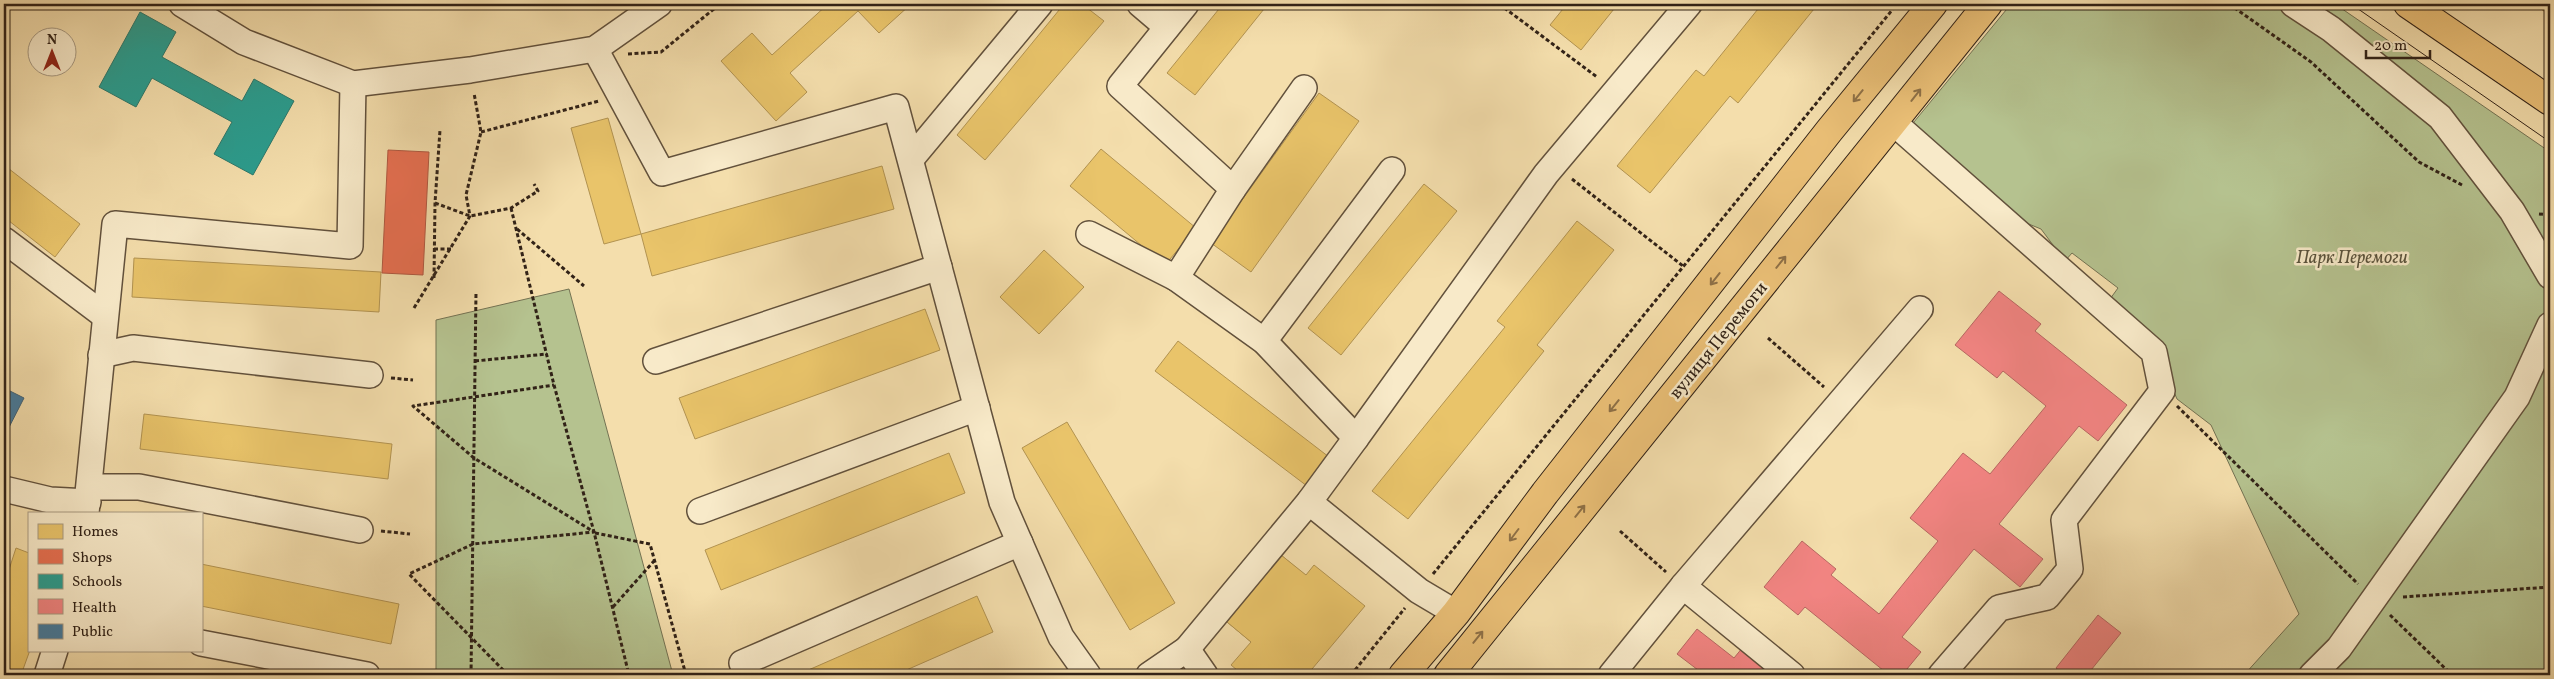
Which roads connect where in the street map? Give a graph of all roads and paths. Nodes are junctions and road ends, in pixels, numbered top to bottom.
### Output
1 (182, 4) edge
2 (659, 4) edge
3 (720, 4) edge
4 (1040, 4) edge
5 (1140, 4) edge
6 (1186, 4) edge
7 (1500, 4) edge
8 (1689, 4) edge
9 (1897, 4) edge
10 (1933, 4) edge
11 (1988, 4) edge
12 (2229, 4) edge
13 (2293, 4) edge
14 (2408, 4) edge
15 (1167, 27) junction
16 (595, 49) junction
17 (621, 54) dead end
18 (470, 70) junction
19 (1604, 83) dead end
20 (353, 84) junction
21 (1304, 88) dead end
22 (620, 96) junction
23 (2550, 101) edge
24 (1840, 118) junction
25 (1894, 123) junction
26 (440, 130) dead end
27 (481, 132) junction
28 (1874, 146) junction
29 (910, 159) junction
30 (1554, 165) junction
31 (1392, 170) dead end
32 (534, 184) dead end
33 (1233, 189) junction
34 (2470, 189) dead end
35 (435, 203) junction
36 (511, 208) junction
37 (2512, 211) junction
38 (470, 216) junction
39 (2550, 216) edge
40 (516, 229) junction
41 (1089, 234) dead end
42 (4, 240) edge
43 (434, 249) junction
44 (451, 249) junction
45 (1683, 266) junction
46 (939, 267) junction
47 (2550, 276) edge
48 (1176, 278) junction
49 (434, 279) junction
50 (584, 286) dead end
51 (476, 292) dead end
52 (414, 308) dead end
53 (1920, 309) dead end
54 (105, 316) junction
55 (2550, 325) edge
56 (1768, 338) dead end
57 (1264, 341) junction
58 (547, 354) junction
59 (100, 355) junction
60 (475, 361) junction
61 (656, 361) dead end
62 (370, 375) dead end
63 (554, 385) junction
64 (2162, 391) junction
65 (475, 398) junction
66 (1841, 401) junction
67 (977, 408) junction
68 (1356, 438) junction
69 (474, 458) junction
70 (4, 489) edge
71 (88, 501) edge
72 (1309, 502) junction
73 (700, 511) dead end
74 (360, 530) joint
75 (1620, 531) dead end
76 (594, 532) junction
77 (410, 534) dead end
78 (1020, 543) junction
79 (473, 544) junction
80 (654, 560) junction
81 (1683, 586) junction
82 (2550, 587) edge
83 (1419, 591) junction
84 (2374, 599) junction
85 (613, 607) junction
86 (1456, 613) junction
87 (202, 643) edge
88 (1187, 649) junction
89 (54, 652) edge
90 (742, 663) dead end
91 (47, 675) edge
92 (367, 675) edge
93 (471, 675) edge
94 (508, 675) edge
95 (629, 675) edge
96 (686, 675) edge
97 (1088, 675) edge
98 (1149, 675) edge
99 (1204, 675) edge
100 (1351, 675) edge
101 (1403, 675) edge
102 (1448, 675) edge
103 (1610, 675) edge
104 (1792, 675) edge
105 (1941, 675) edge
106 (2312, 675) edge
107 (2452, 675) edge

1 - 20 lane
2 - 16 lane
3 - 17 path
4 - 29 lane
5 - 15 lane
6 - 15 lane
7 - 19 path
8 - 30 lane
9 - 45 path
10 -> 24 main road
25 -> 11 main road, вулиця Перемоги
12 - 34 path
13 - 37 lane
14 - 23 main road
15 - 33 lane
16 - 18 lane
16 - 22 lane
18 - 20 lane
18 - 27 path
20 - 54 lane
21 - 33 lane
22 - 27 path
22 - 29 lane
24 - 28 main road
24 -> 86 main road
25 - 28 main road, вулиця Перемоги
25 - 64 lane
26 - 35 path
27 - 38 path
102 -> 28 main road, вулиця Перемоги
29 - 46 lane
30 - 45 path
30 - 68 lane
31 - 57 lane
32 - 36 path
33 - 48 lane
35 - 38 path
35 - 43 path
36 - 38 path
36 - 40 path
37 - 39 path
37 - 47 lane
38 - 44 path
40 - 50 path
40 - 58 path
41 - 48 lane
42 - 54 lane
43 - 44 path
43 - 49 path
44 - 49 path
45 - 83 path
46 - 61 lane
46 - 67 lane
48 - 57 lane
49 - 52 path
51 - 60 path
53 - 66 lane
54 - 59 lane
55 - 84 lane
56 - 66 path
57 - 68 lane
58 - 60 path
58 - 63 path
59 - 62 lane
59 - 71 lane
60 - 65 path
63 - 65 path
63 - 76 path
64 - 84 path
64 - 105 lane
65 - 69 path
65 - 69 path
66 - 81 lane
67 - 73 lane
67 - 78 lane
68 - 72 lane
69 - 76 path
69 - 79 path
70 - 71 lane
71 - 74 lane
72 - 83 lane
72 - 88 lane
74 - 77 path
75 - 81 path
76 - 79 path
76 - 80 path
76 - 85 path
78 - 90 lane
78 - 97 lane
79 - 93 path
79 - 94 path
80 - 85 path
80 - 96 path
81 - 103 lane
81 - 104 lane
82 - 84 path
83 - 86 lane
83 - 100 path
84 - 106 lane
84 - 107 path
85 - 95 path
86 - 101 main road
87 - 92 lane
88 - 98 lane
88 - 99 lane
89 - 91 lane

